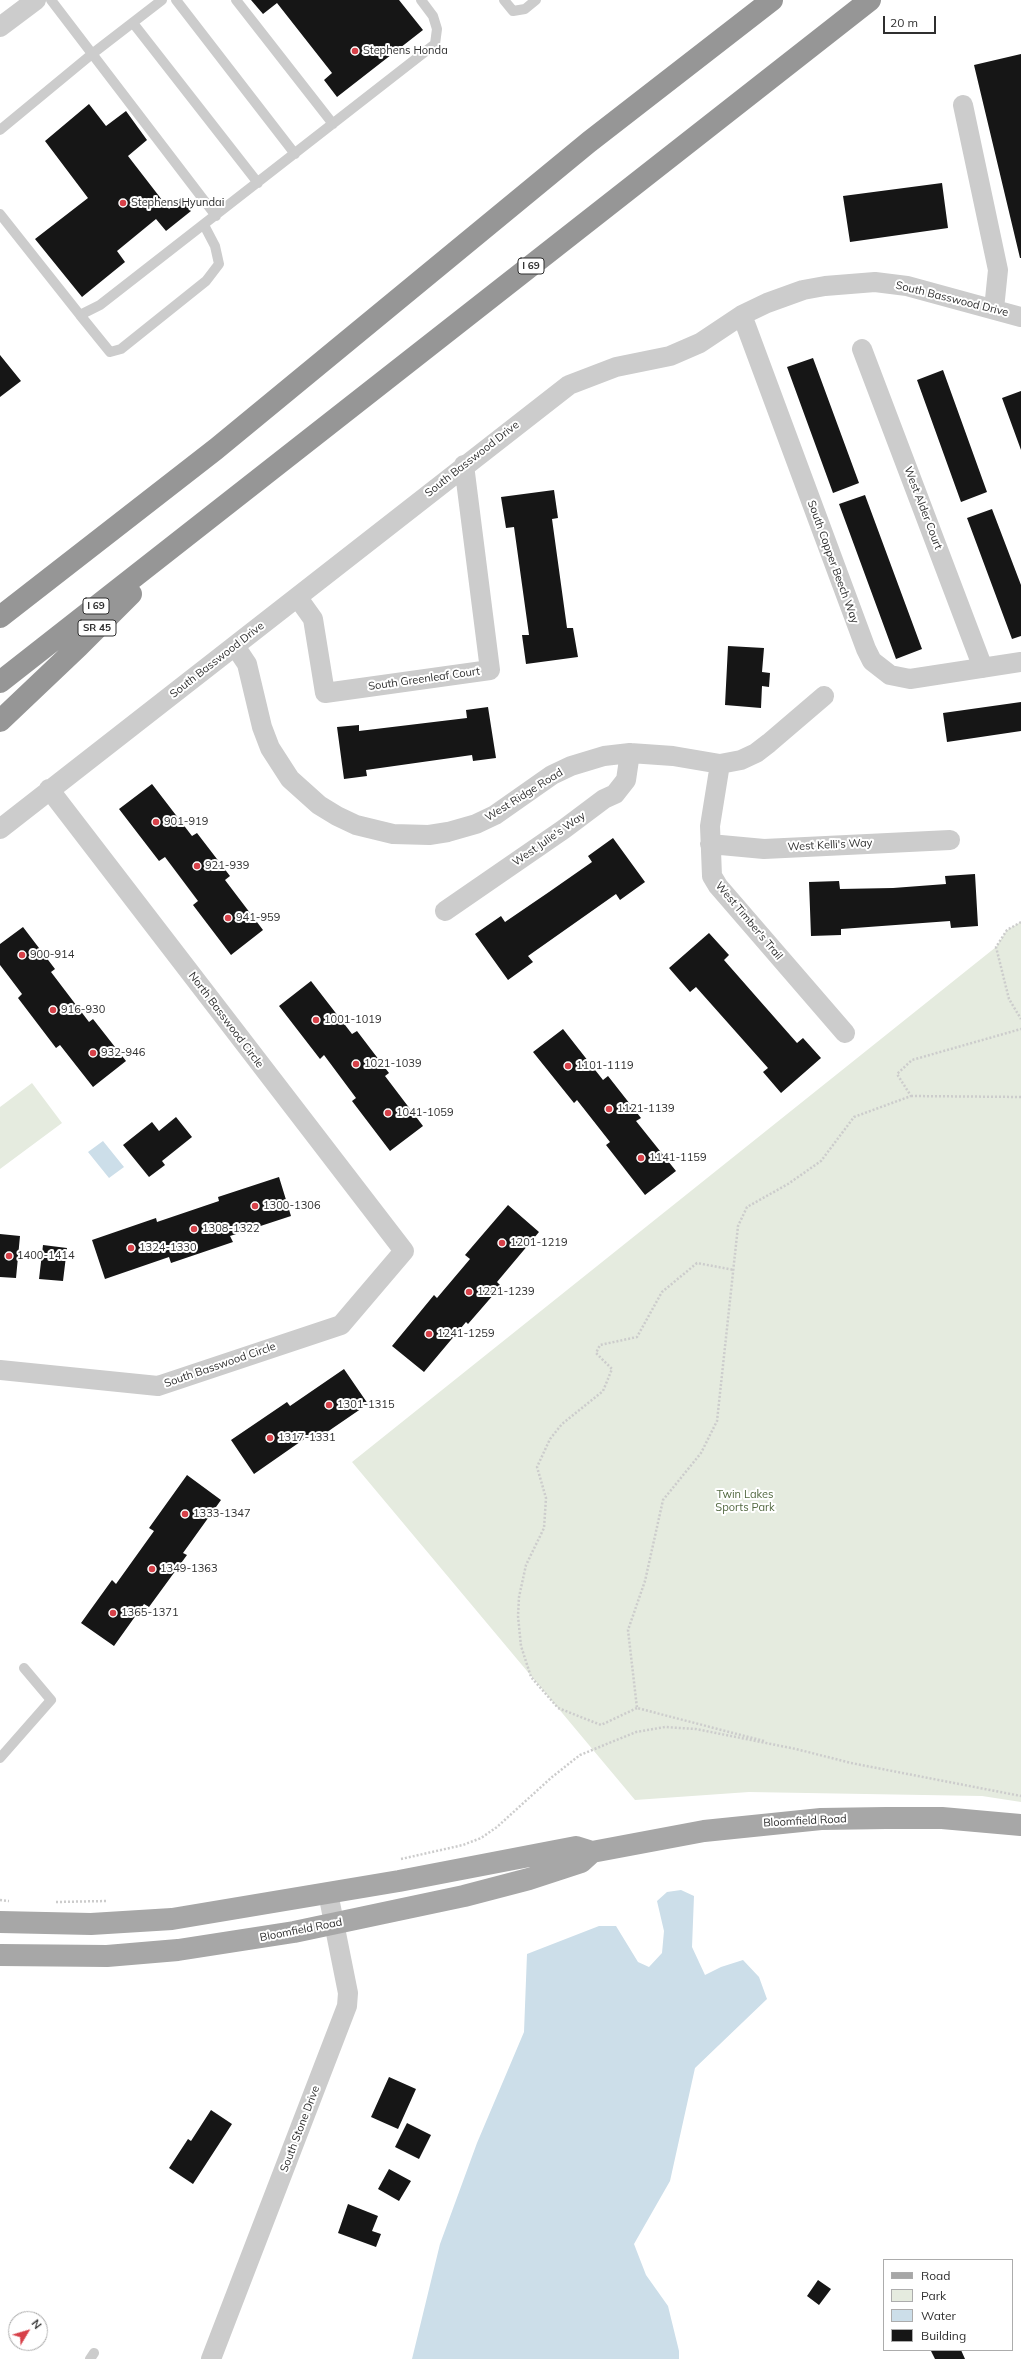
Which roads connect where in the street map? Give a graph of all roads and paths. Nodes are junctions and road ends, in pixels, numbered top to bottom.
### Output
1 (36, 0) edge
2 (50, 0) edge
3 (162, 0) edge
4 (176, 0) edge
5 (236, 0) edge
6 (421, 0) edge
7 (504, 0) edge
8 (536, 0) edge
9 (772, 0) edge
10 (870, 0) edge
11 (133, 23) junction
12 (0, 27) edge
13 (92, 54) junction
14 (963, 105) dead end
15 (333, 124) junction
16 (0, 130) edge
17 (296, 154) junction
18 (258, 183) junction
19 (0, 214) edge
20 (216, 216) junction
21 (204, 225) junction
22 (994, 310) junction
23 (80, 315) junction
24 (742, 316) junction
25 (1021, 317) edge
26 (862, 348) dead end
27 (464, 465) junction
28 (191, 531) junction
29 (37, 589) junction
30 (298, 598) junction
31 (0, 611) edge
32 (0, 617) edge
33 (235, 646) junction
34 (1021, 662) edge
35 (983, 668) junction
36 (0, 682) edge
37 (824, 696) dead end
38 (0, 721) edge
39 (630, 753) junction
40 (720, 764) junction
41 (49, 789) junction
42 (0, 829) edge
43 (950, 840) dead end
44 (710, 844) junction
45 (445, 911) dead end
46 (1021, 922) edge
47 (1021, 1019) edge
48 (1021, 1029) edge
49 (845, 1033) dead end
50 (911, 1096) junction
51 (1021, 1097) edge
52 (404, 1251) joint
53 (734, 1270) junction
54 (0, 1370) edge
55 (24, 1668) dead end
56 (637, 1708) junction
57 (796, 1749) junction
58 (0, 1758) edge
59 (1021, 1796) edge
60 (1021, 1824) edge
61 (592, 1852) junction
62 (396, 1860) dead end
63 (328, 1893) junction
64 (0, 1900) edge
65 (13, 1901) dead end
66 (108, 1901) dead end
67 (48, 1902) dead end
68 (0, 1922) edge
69 (334, 1924) junction
70 (0, 1955) edge
71 (211, 2359) edge

1 - 12 street
2 - 13 lane
3 - 11 lane
4 - 17 lane
5 - 15 lane
6 - 15 lane
7 - 8 lane
9 - 29 highway
10 - 28 highway, I 69
11 - 13 lane
11 - 18 lane
13 - 16 lane
13 - 20 lane
14 - 22 street
15 - 17 lane
17 - 18 lane
18 - 20 lane
19 - 23 lane
20 - 21 lane
21 - 23 lane
21 - 23 lane
22 - 24 street, South Basswood Drive
22 - 25 street, South Basswood Drive
24 - 27 street, South Basswood Drive
24 - 35 street, South Copper Beech Way
26 - 35 street, West Alder Court
27 - 30 street, South Basswood Drive
27 - 30 street, South Greenleaf Court
28 - 36 highway, I 69
28 - 38 highway, SR 45
29 - 31 highway
29 - 32 highway
30 - 33 street, South Basswood Drive
33 - 39 street, West Ridge Road
33 - 41 street, South Basswood Drive
34 - 35 street, South Copper Beech Way
37 - 40 street, West Ridge Road
39 - 40 street, West Ridge Road
39 - 45 street, West Julie's Way
40 - 44 street, West Timber's Trail
41 - 42 street, South Basswood Drive
41 - 52 street, North Basswood Circle
43 - 44 street, West Kelli's Way
44 - 49 street, West Timber's Trail
46 - 47 path
48 - 50 path
50 - 51 path
50 - 53 path
52 - 54 street, South Basswood Circle
53 - 56 path
53 - 56 path
55 - 58 lane
56 - 57 path
57 - 59 path
57 - 62 path
60 - 61 main road, Bloomfield Road
61 - 63 main road, Bloomfield Road
61 - 69 main road, Bloomfield Road
63 - 68 main road, Bloomfield Road
63 - 69 street, South Stone Drive
64 - 65 path
66 - 67 path
69 - 70 main road, Bloomfield Road
69 - 71 street, South Stone Drive

